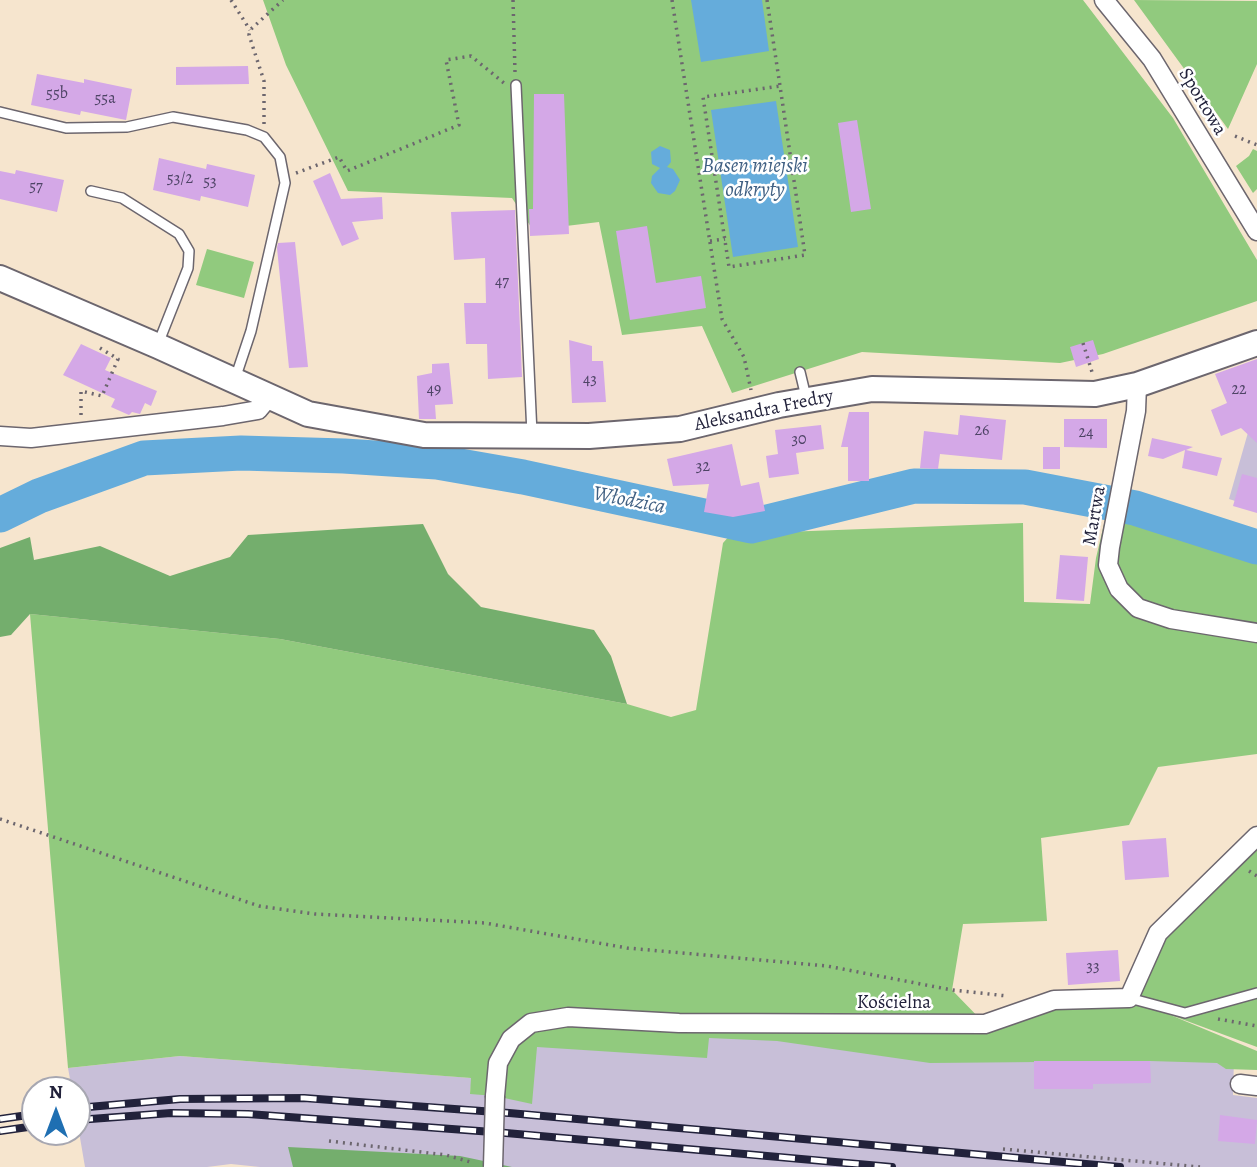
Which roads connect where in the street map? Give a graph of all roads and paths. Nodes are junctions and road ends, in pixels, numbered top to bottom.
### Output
1 (231, 0) edge
2 (283, 0) edge
3 (513, 0) edge
4 (672, 0) edge
5 (766, 0) edge
6 (1104, 0) edge
7 (250, 30) junction
8 (780, 86) junction
9 (516, 89) junction
10 (0, 112) edge
11 (1235, 136) dead end
12 (264, 137) junction
13 (1257, 145) edge
14 (284, 178) junction
15 (90, 191) dead end
16 (1257, 231) edge
17 (725, 239) junction
18 (710, 241) junction
19 (0, 278) edge
20 (1083, 343) dead end
21 (1257, 343) edge
22 (158, 346) junction
23 (100, 348) dead end
24 (800, 372) dead end
25 (1092, 372) dead end
26 (234, 381) junction
27 (1137, 385) junction
28 (268, 398) junction
29 (807, 400) junction
30 (753, 401) dead end
31 (81, 433) junction
32 (532, 435) junction
33 (0, 436) edge
34 (1257, 633) edge
35 (0, 819) edge
36 (1257, 836) edge
37 (1257, 993) edge
38 (1016, 996) dead end
39 (1129, 998) junction
40 (329, 1141) dead end
41 (1003, 1149) dead end
42 (486, 1166) edge
43 (1200, 1167) edge

1 - 7 path
2 - 7 path
3 - 9 path
4 - 18 path
5 - 8 path
6 - 16 street, Sportowa
7 - 12 path
8 - 17 path
8 - 17 path
9 - 14 path
9 - 32 lane
10 - 12 lane
11 - 13 path
12 - 14 lane
14 - 26 lane
15 - 22 lane
17 - 18 path
18 - 30 path
19 - 22 street, Aleksandra Fredry
20 - 25 path
21 - 27 street, Aleksandra Fredry
22 - 26 street, Aleksandra Fredry
23 - 31 path
24 - 29 lane
26 - 28 street, Aleksandra Fredry
27 - 29 street, Aleksandra Fredry
27 - 34 street, Martwa
28 - 31 street
28 - 32 street, Aleksandra Fredry
29 - 32 street, Aleksandra Fredry
31 - 33 street
35 - 38 path
36 - 39 street
37 - 39 lane
39 - 42 street, Kościelna, bridge
40 - 42 path
41 - 43 path

